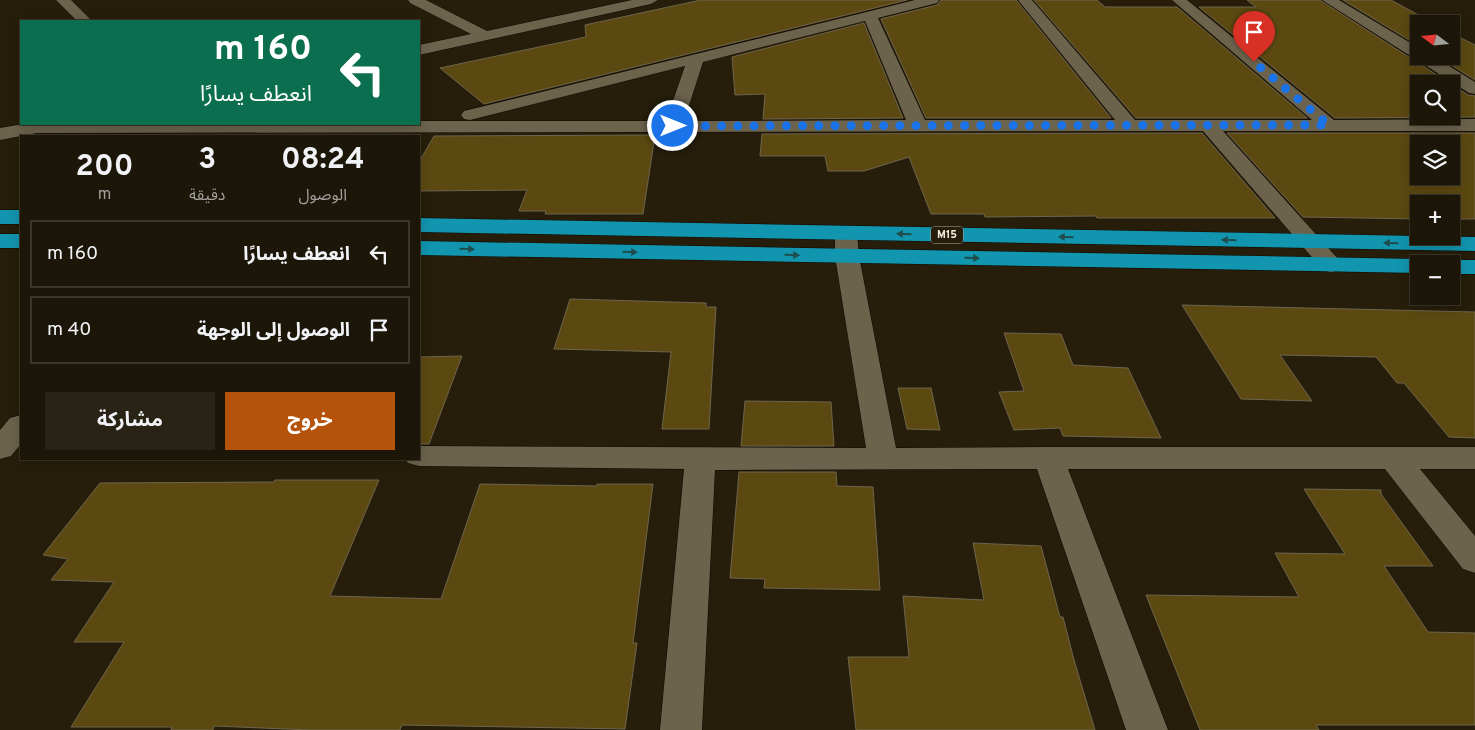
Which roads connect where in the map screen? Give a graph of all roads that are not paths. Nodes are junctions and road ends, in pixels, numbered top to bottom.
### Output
1 (62, 0) edge
2 (415, 0) edge
3 (651, 0) edge
4 (882, 0) edge
5 (932, 0) edge
6 (1025, 0) edge
7 (1178, 0) edge
8 (1329, 0) edge
9 (903, 8) junction
10 (870, 16) junction
11 (84, 20) edge
12 (484, 35) junction
13 (1410, 49) edge
14 (420, 50) edge
15 (696, 59) junction
16 (1436, 65) edge
17 (1475, 89) edge
18 (47, 125) edge
19 (1329, 125) junction
20 (1475, 125) edge
21 (428, 126) junction
22 (673, 126) junction
23 (918, 126) junction
24 (1130, 126) junction
25 (1209, 126) junction
26 (30, 127) junction
27 (0, 134) edge
28 (0, 217) edge
29 (20, 217) edge
30 (420, 225) edge
31 (0, 241) edge
32 (20, 241) edge
33 (1312, 241) junction
34 (846, 244) junction
35 (1475, 244) edge
36 (420, 248) edge
37 (1331, 265) junction
38 (1410, 266) edge
39 (1460, 267) edge
40 (1475, 267) edge
41 (20, 426) edge
42 (0, 449) edge
43 (0, 456) edge
44 (20, 456) edge
45 (420, 456) edge
46 (1048, 457) junction
47 (1394, 458) junction
48 (1475, 458) edge
49 (700, 459) junction
50 (883, 459) junction
51 (1475, 560) edge
52 (681, 730) edge
53 (1147, 730) edge

1 - 11 street
2 - 12 street
3 - 12 street
4 - 9 street
5 - 9 street
6 - 24 street
7 - 19 street
8 - 13 street
9 - 10 street
10 - 15 street
10 - 23 street
12 - 14 street
15 - 21 street
15 - 22 street
16 - 17 street
18 - 26 street
19 - 20 street
19 - 25 street
21 - 22 street
21 - 26 street
22 - 23 street
23 - 24 street
24 - 25 street
25 - 33 street
26 - 27 street
28 - 29 highway
30 - 34 highway, M15
31 - 32 highway
33 -> 34 highway, M15
35 -> 33 highway, M15
33 - 37 street
36 -> 34 highway, M15
34 -> 37 highway, M15
34 - 50 street
37 - 38 highway, M15
39 - 40 highway
41 - 42 street
43 - 44 street
45 - 49 street
46 - 47 street
46 - 50 street
46 - 53 street
47 - 48 street
47 - 51 street
49 - 50 street
49 - 52 street

